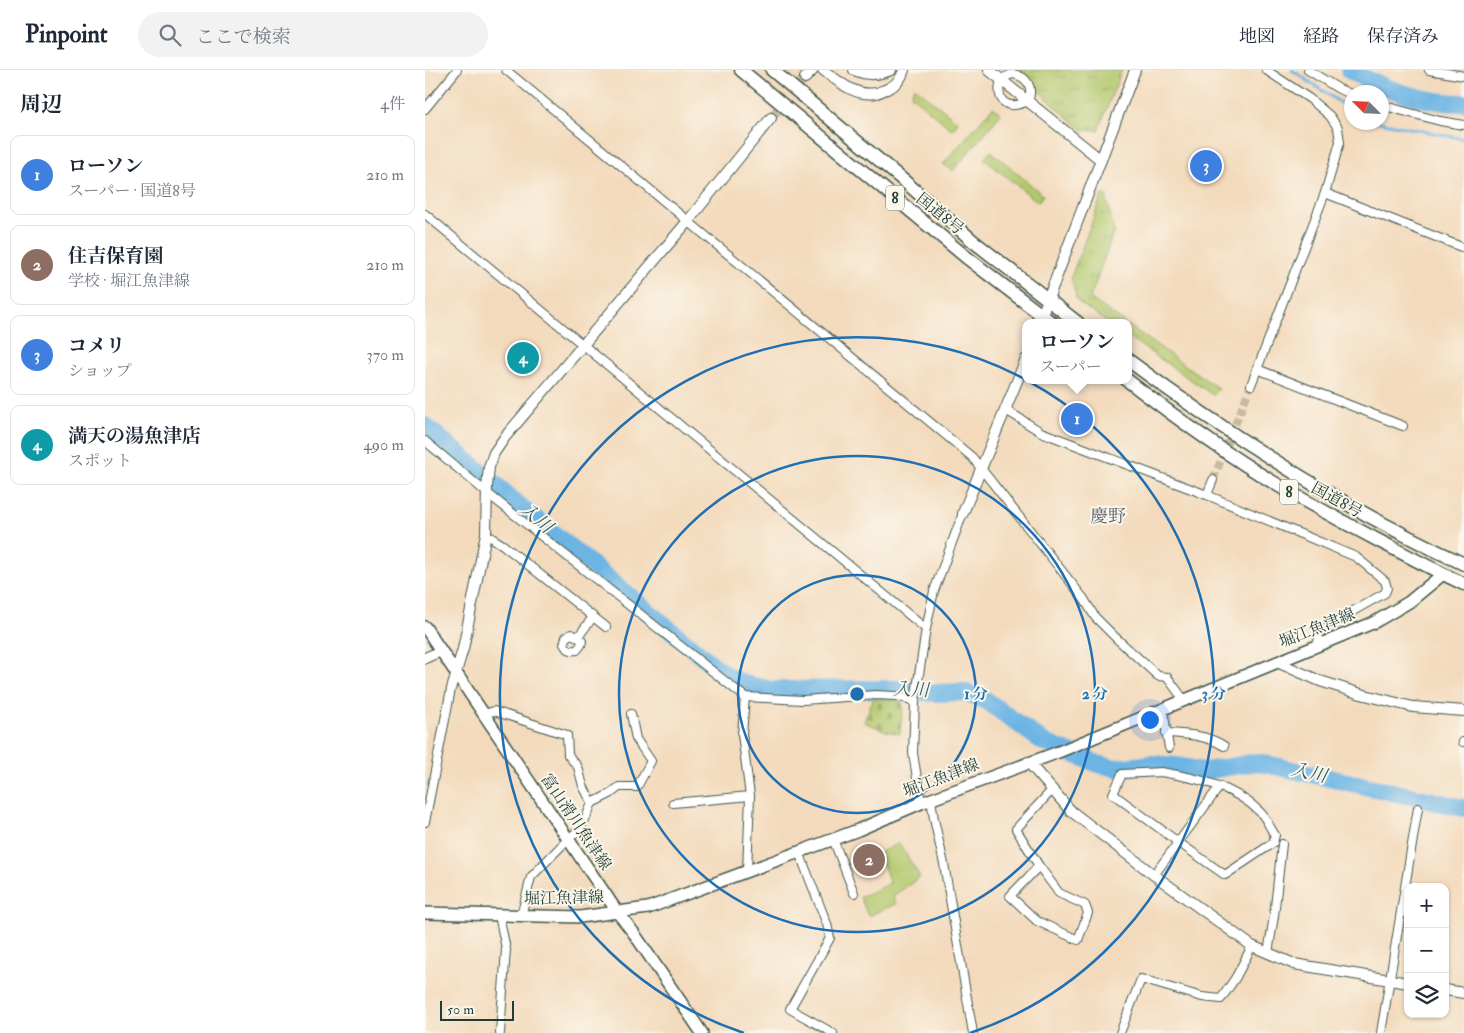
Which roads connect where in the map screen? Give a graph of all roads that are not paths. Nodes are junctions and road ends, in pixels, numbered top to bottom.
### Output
1 (457, 70) edge
2 (741, 70) edge
3 (772, 70) edge
4 (823, 70) edge
5 (854, 70) edge
6 (891, 70) edge
7 (904, 70) edge
8 (989, 70) edge
9 (1135, 70) edge
10 (1266, 70) edge
11 (1308, 70) edge
12 (1429, 70) edge
13 (510, 71) edge
14 (1464, 76) edge
15 (1001, 79) junction
16 (1344, 91) edge
17 (1028, 101) junction
18 (1389, 107) edge
19 (425, 109) edge
20 (771, 118) tunnel mouth
21 (1464, 125) edge
22 (1101, 160) junction
23 (1325, 193) junction
24 (425, 214) edge
25 (688, 221) junction
26 (1464, 248) edge
27 (1048, 299) junction
28 (1040, 319) edge
29 (1073, 319) edge
30 (583, 345) junction
31 (1132, 363) edge
32 (1022, 369) edge
33 (1257, 369) junction
34 (1132, 384) edge
35 (1251, 385) tunnel mouth
36 (1006, 410) junction
37 (1403, 426) dead end
38 (425, 441) edge
39 (981, 468) junction
40 (1213, 480) tunnel mouth
41 (487, 490) junction
42 (1207, 495) junction
43 (963, 513) joint
44 (486, 534) junction
45 (1463, 562) edge
46 (1443, 574) junction
47 (1464, 584) edge
48 (593, 617) junction
49 (425, 627) edge
50 (606, 627) dead end
51 (926, 629) junction
52 (578, 637) dead end
53 (1318, 645) junction
54 (441, 651) junction
55 (425, 658) edge
56 (1277, 662) junction
57 (456, 672) junction
58 (745, 698) junction
59 (915, 700) junction
60 (1184, 700) junction
61 (1163, 708) junction
62 (1464, 710) edge
63 (484, 714) junction
64 (631, 714) dead end
65 (1166, 733) junction
66 (1224, 746) dead end
67 (1169, 748) dead end
68 (1028, 762) junction
69 (1219, 786) junction
70 (1052, 790) junction
71 (750, 796) junction
72 (926, 801) junction
73 (592, 803) junction
74 (673, 804) dead end
75 (1418, 808) dead end
76 (425, 822) edge
77 (568, 839) junction
78 (833, 839) junction
79 (1178, 842) junction
80 (1282, 844) dead end
81 (799, 852) junction
82 (1039, 866) junction
83 (747, 871) junction
84 (1154, 875) junction
85 (854, 893) dead end
86 (425, 913) edge
87 (618, 913) junction
88 (499, 915) junction
89 (521, 916) junction
90 (1252, 946) junction
91 (1267, 953) junction
92 (1390, 980) junction
93 (1404, 983) edge
94 (1449, 991) edge
95 (1464, 993) edge
96 (500, 1033) edge
97 (702, 1033) edge
98 (833, 1033) edge
99 (973, 1033) edge
100 (1120, 1033) edge
101 (1381, 1033) edge

1 - 19 street
2 - 28 highway, 国道8号 / 8
3 - 27 highway, 国道8号 / 8
4 - 7 street
5 - 6 street
8 - 15 street
9 - 22 street
10 - 23 street
11 - 16 street
12 - 14 street
13 - 25 street
15 - 17 street
15 - 17 street
15 - 17 street
17 - 22 street
18 - 21 street
20 - 25 street
22 - 27 street
23 - 26 street
23 - 33 street
24 - 30 street
25 - 30 street
25 - 39 street
27 - 28 street
27 - 29 highway, 国道8号 / 8
30 - 41 street
30 - 51 street
31 - 45 highway, 国道8号 / 8
32 - 36 street
33 - 35 street
33 - 37 street
34 - 46 highway, 国道8号 / 8
36 - 39 street
36 - 42 street
38 - 41 street
39 - 43 street
39 - 60 street
40 - 42 street
41 - 44 street
41 - 58 street
42 - 53 street
43 - 51 street
44 - 48 street
44 - 57 street
45 - 46 street
46 - 47 highway, 国道8号 / 8
46 - 53 main road, 堀江魚津線
48 - 50 street
48 - 52 street
49 - 54 main road, 富山滑川魚津線
51 - 59 street
53 - 56 main road, 堀江魚津線
54 - 55 street
54 - 57 main road, 富山滑川魚津線
56 - 60 main road, 堀江魚津線
56 - 62 street
57 - 63 main road, 富山滑川魚津線
57 - 76 street
58 - 59 street
58 - 71 street
59 - 72 street
60 - 61 main road, 堀江魚津線
61 - 65 street
61 - 68 main road, 堀江魚津線
63 - 73 street
63 - 77 main road, 富山滑川魚津線
64 - 73 street
65 - 66 street
65 - 67 street
68 - 70 street
68 - 72 main road, 堀江魚津線
69 - 79 street
69 - 79 street
69 - 79 street
70 - 82 street
70 - 84 street
71 - 74 street
71 - 83 street
72 - 78 main road, 堀江魚津線
72 - 99 street
73 - 77 street
75 - 92 street
77 - 87 main road, 富山滑川魚津線
77 - 89 street
78 - 81 main road, 堀江魚津線
78 - 85 street
79 - 84 street
80 - 91 street
81 - 83 main road, 堀江魚津線
81 - 98 street
82 - 82 street
83 - 87 main road, 堀江魚津線
84 - 90 street
86 - 88 main road, 堀江魚津線
87 - 89 main road, 堀江魚津線
87 - 97 main road, 富山滑川魚津線
88 - 89 main road, 堀江魚津線
88 - 96 street
90 - 91 street
90 - 100 street
91 - 92 street
92 - 93 street
92 - 101 street
94 - 95 street

